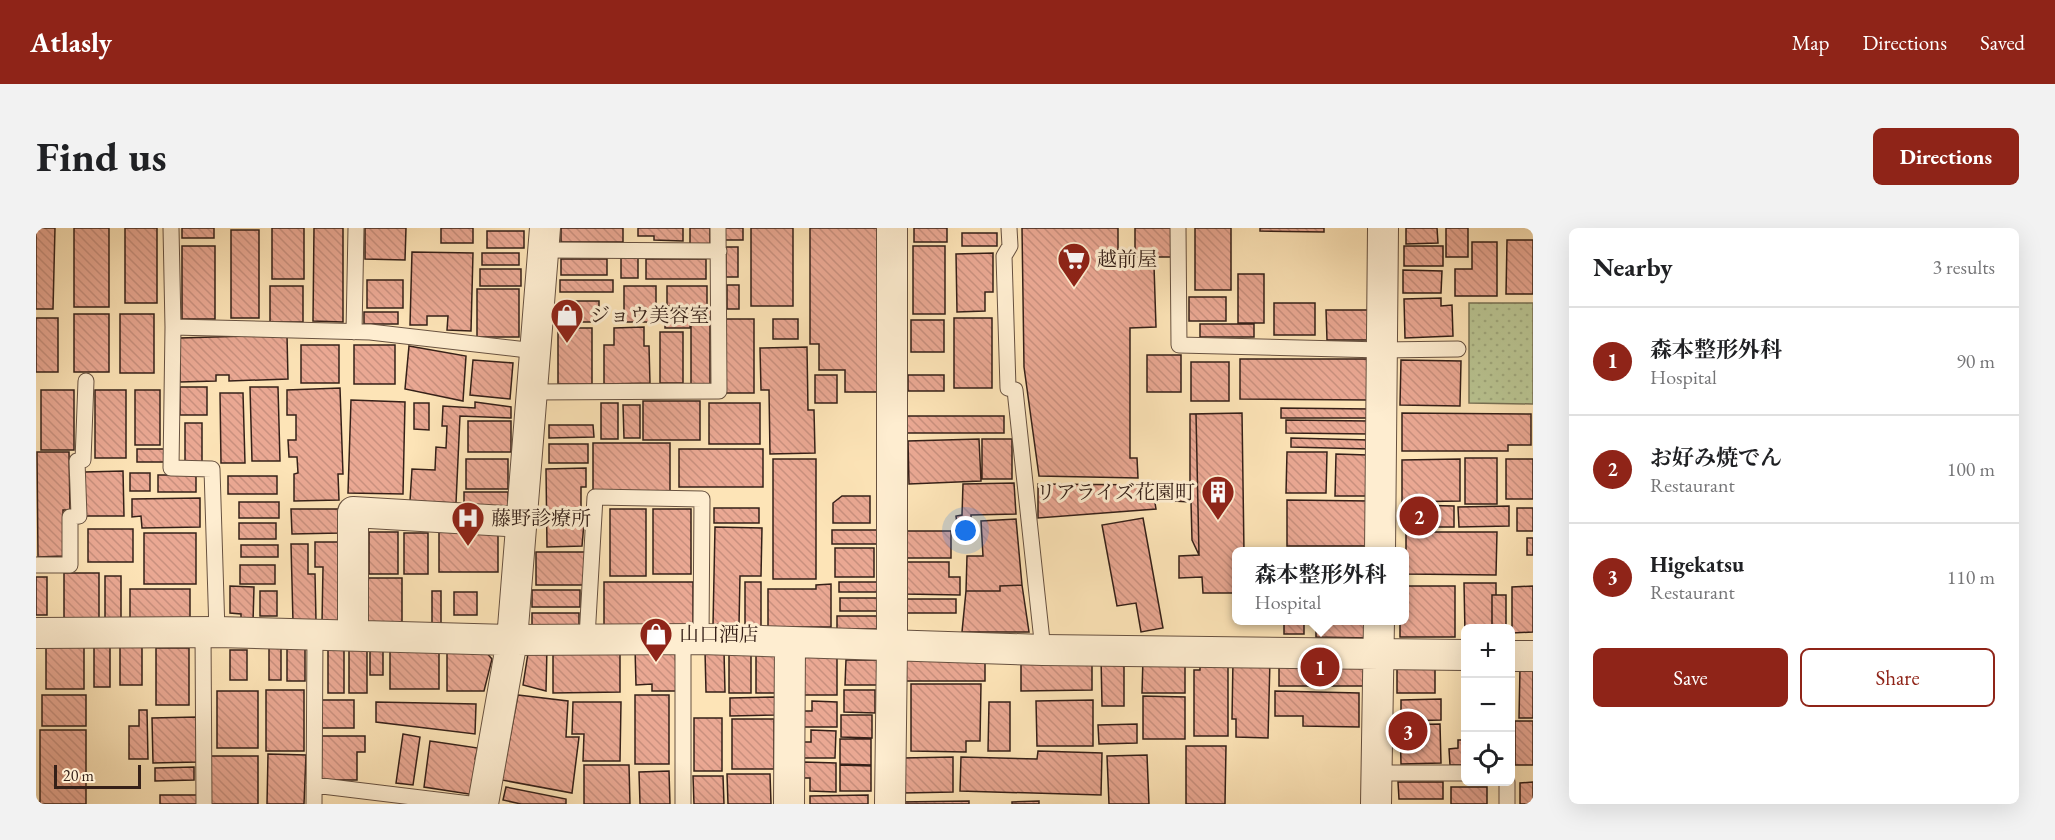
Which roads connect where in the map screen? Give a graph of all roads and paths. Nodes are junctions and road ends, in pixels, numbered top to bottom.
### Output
1 (171, 228) edge
2 (356, 228) edge
3 (718, 228) edge
4 (892, 228) edge
5 (1009, 228) edge
6 (1178, 228) edge
7 (1383, 228) edge
8 (544, 239) edge
9 (718, 251) junction
10 (173, 327) junction
11 (354, 332) junction
12 (1382, 350) junction
13 (1458, 350) dead end
14 (536, 351) junction
15 (86, 381) dead end
16 (533, 392) junction
17 (522, 522) junction
18 (1380, 547) edge
19 (36, 565) edge
20 (1379, 625) edge
21 (210, 632) junction
22 (36, 633) edge
23 (315, 634) junction
24 (353, 635) junction
25 (587, 638) junction
26 (692, 639) junction
27 (512, 640) junction
28 (790, 644) junction
29 (892, 645) junction
30 (1043, 650) junction
31 (1378, 654) junction
32 (1461, 656) edge
33 (1515, 656) edge
34 (1533, 656) edge
35 (1461, 773) edge
36 (1377, 774) junction
37 (314, 785) junction
38 (1507, 786) edge
39 (204, 804) edge
40 (314, 804) edge
41 (470, 804) edge
42 (483, 804) edge
43 (683, 804) edge
44 (789, 804) edge
45 (890, 804) edge
46 (1376, 804) edge
47 (1507, 804) edge

1 - 10 lane
2 - 11 lane
3 - 9 lane
4 - 29 street
5 - 30 lane
6 - 12 lane
7 - 12 street
8 - 9 lane
8 - 14 street
9 - 16 lane
10 - 11 lane
10 - 21 lane
11 - 14 lane
12 - 13 lane
12 - 18 street
14 - 16 street
15 - 19 lane
16 - 17 street
17 - 24 street
17 - 27 street
20 - 31 street
21 - 22 street
21 - 23 street
21 - 39 lane
23 - 24 street
23 - 37 lane
24 - 27 street
25 - 26 street
25 - 26 lane
25 - 27 street
26 - 28 street
26 - 43 lane
27 - 42 street
28 - 29 street
28 - 44 street
29 - 30 street
29 - 45 street
30 - 31 street
31 - 32 street
31 - 36 street
33 - 34 street
35 - 36 lane
36 - 46 street
37 - 40 lane
37 - 41 lane
38 - 47 lane

